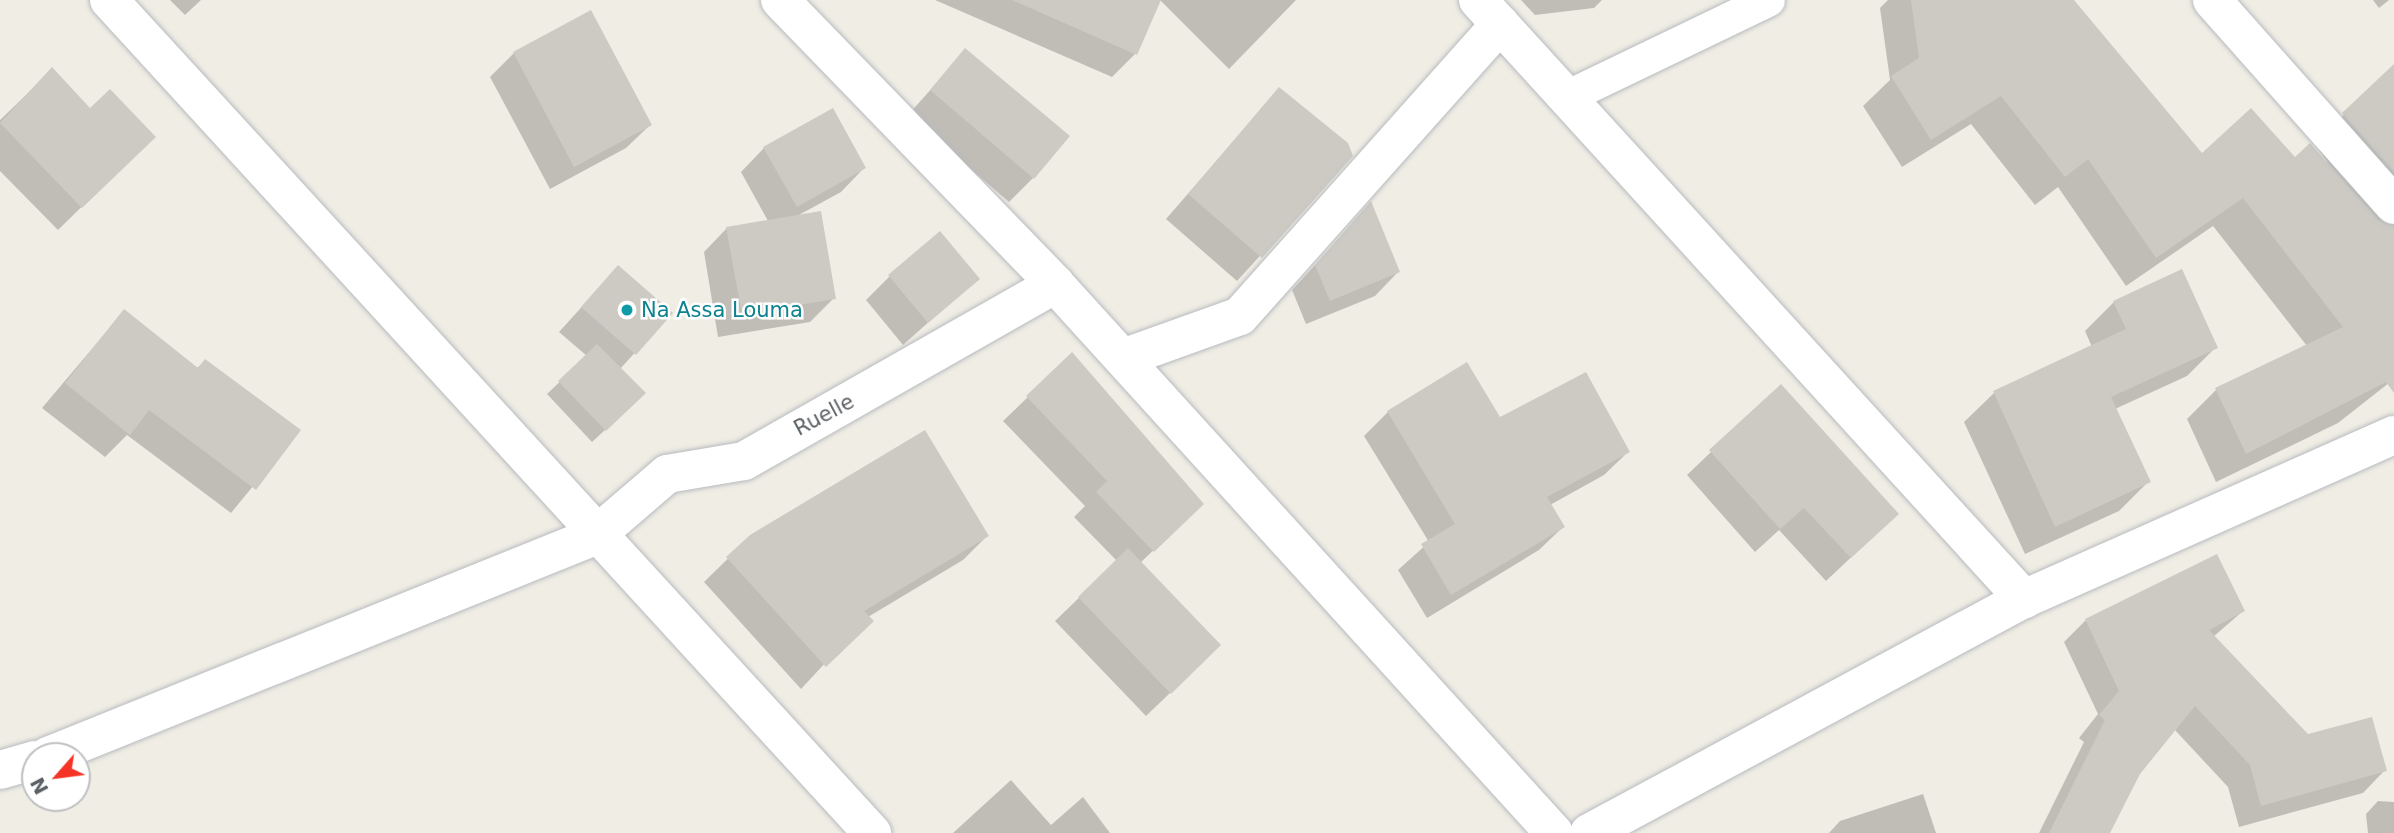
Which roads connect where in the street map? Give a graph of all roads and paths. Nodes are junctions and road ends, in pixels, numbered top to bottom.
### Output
1 (109, 0) edge
2 (780, 0) edge
3 (1768, 0) edge
4 (2212, 0) edge
5 (1489, 12) edge
6 (1566, 97) junction
7 (2394, 205) edge
8 (1055, 284) junction
9 (1123, 358) junction
10 (2394, 435) edge
11 (595, 536) junction
12 (2024, 599) junction
13 (83, 742) edge
14 (21, 764) edge
15 (0, 770) edge
16 (872, 833) edge
17 (1555, 833) edge
18 (1589, 833) edge

1 - 11 street
2 - 8 street
3 - 6 lane
4 - 7 street
5 - 6 street
5 - 9 street
6 - 12 street
8 - 9 street
8 - 11 street, Ruelle
9 - 17 street
10 - 12 street
11 - 13 street, Ruelle
11 - 16 street
12 - 18 street
14 - 15 street

